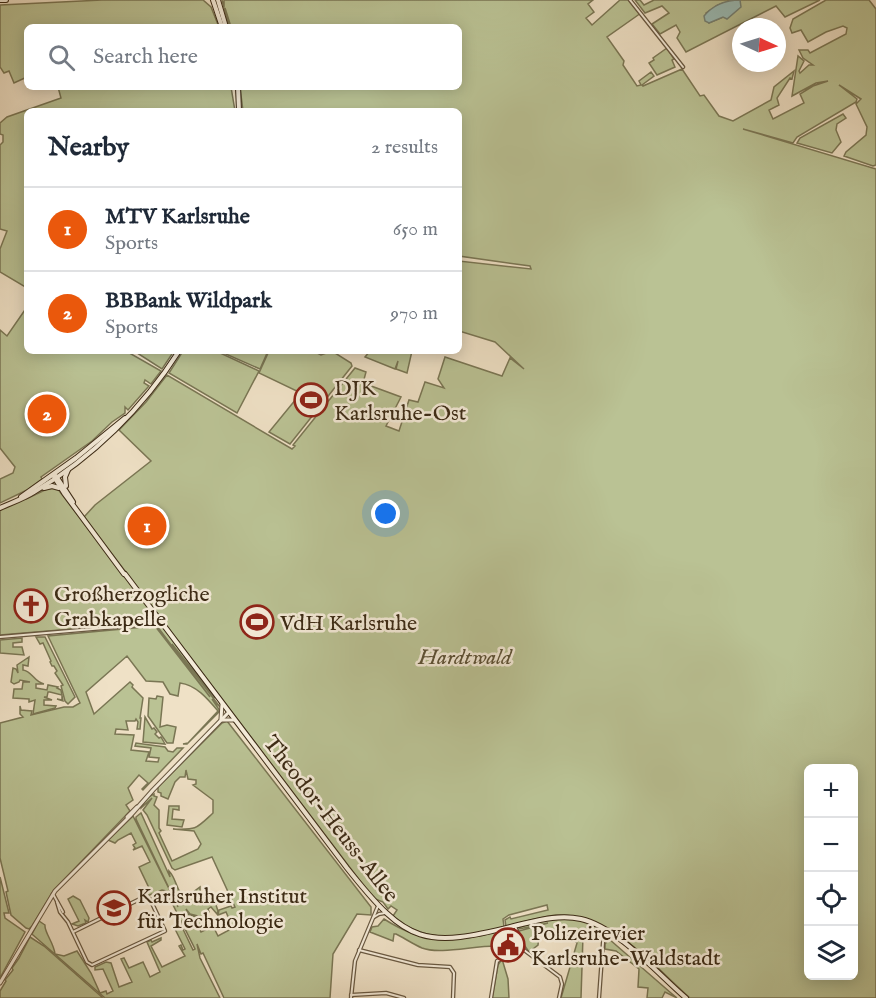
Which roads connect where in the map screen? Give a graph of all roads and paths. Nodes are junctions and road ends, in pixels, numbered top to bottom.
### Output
1 (0, 0) edge
2 (6, 0) edge
3 (630, 0) edge
4 (216, 1) edge
5 (223, 24) edge
6 (224, 24) edge
7 (683, 68) dead end
8 (236, 90) edge
9 (239, 108) edge
10 (177, 354) edge
11 (127, 417) junction
12 (77, 462) junction
13 (54, 476) junction
14 (37, 490) junction
15 (64, 493) junction
16 (69, 495) junction
17 (18, 499) junction
18 (0, 508) edge
19 (76, 508) junction
20 (162, 623) junction
21 (0, 637) edge
22 (222, 703) junction
23 (229, 712) junction
24 (220, 720) junction
25 (235, 720) junction
26 (53, 894) junction
27 (378, 906) junction
28 (386, 914) junction
29 (374, 917) junction
30 (515, 926) junction
31 (604, 929) junction
32 (73, 932) junction
33 (614, 935) junction
34 (603, 942) junction
35 (523, 948) junction
36 (359, 950) junction
37 (0, 983) edge
38 (351, 996) edge
39 (404, 998) edge
40 (453, 998) edge
41 (490, 998) edge
42 (559, 998) edge
43 (599, 998) edge
44 (686, 998) edge

1 - 2 main road
3 - 7 street
4 - 5 main road
4 - 6 main road
8 - 9 main road
10 - 11 main road
11 - 12 main road
11 - 13 main road
12 - 13 main road
12 - 16 main road
13 - 14 main road
13 - 15 main road, Theodor-Heuss-Allee
13 - 16 main road, Theodor-Heuss-Allee
13 - 17 main road
14 - 15 main road
14 - 17 main road
15 - 19 main road, Theodor-Heuss-Allee
16 - 19 main road, Theodor-Heuss-Allee
17 - 18 main road
19 - 20 main road, Theodor-Heuss-Allee
20 - 21 street
20 - 22 main road, Theodor-Heuss-Allee
22 - 23 main road, Theodor-Heuss-Allee
22 - 24 street
23 - 24 street
23 - 25 main road, Theodor-Heuss-Allee
24 - 25 street
24 - 26 street
25 - 27 main road, Theodor-Heuss-Allee
26 - 32 street
26 - 37 street
27 - 28 main road, Theodor-Heuss-Allee
27 - 29 street
28 - 29 street
28 - 30 main road, Theodor-Heuss-Allee
29 - 36 street
30 - 31 main road, Theodor-Heuss-Allee
30 - 35 street
31 - 33 main road, Theodor-Heuss-Allee
31 - 34 street
32 - 32 street
33 - 34 street
33 - 44 main road, Theodor-Heuss-Allee
34 - 43 street
35 - 41 street
35 - 42 street
36 - 38 street
36 - 40 street
38 - 39 street

